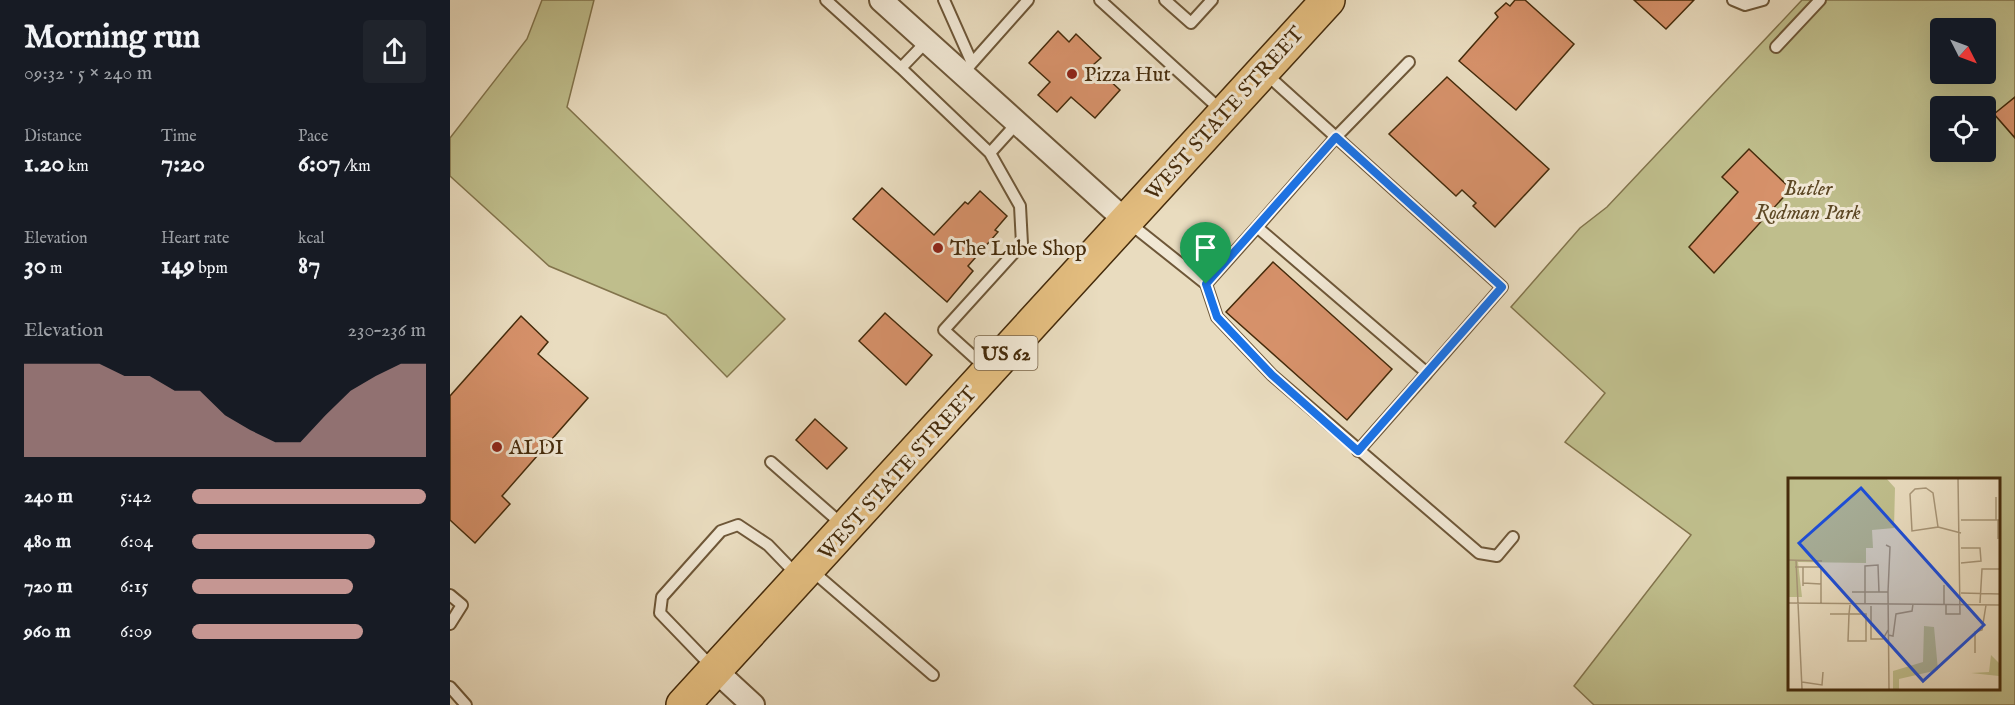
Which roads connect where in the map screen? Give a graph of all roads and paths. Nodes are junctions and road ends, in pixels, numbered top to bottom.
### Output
1 (826, 0) edge
2 (881, 0) edge
3 (944, 0) edge
4 (1028, 0) edge
5 (1100, 0) edge
6 (1165, 0) edge
7 (1212, 0) edge
8 (1328, 0) edge
9 (1733, 0) edge
10 (1763, 0) edge
11 (1820, 0) edge
12 (927, 41) junction
13 (1776, 47) dead end
14 (1409, 62) dead end
15 (901, 68) junction
16 (968, 68) junction
17 (1263, 71) junction
18 (1224, 113) junction
19 (1018, 122) junction
20 (1336, 137) junction
21 (990, 153) junction
22 (1126, 221) junction
23 (1257, 227) junction
24 (1206, 284) junction
25 (989, 371) junction
26 (1427, 373) junction
27 (1358, 451) junction
28 (771, 462) dead end
29 (846, 528) junction
30 (1513, 537) dead end
31 (805, 573) junction
32 (450, 595) edge
33 (450, 624) edge
34 (715, 670) junction
35 (933, 675) dead end
36 (450, 687) edge
37 (466, 705) edge
38 (683, 705) edge
39 (753, 705) edge

1 - 15 lane
2 - 12 street
3 - 16 lane
4 - 16 lane
5 - 18 lane
6 - 7 lane
8 - 17 highway, WEST STATE STREET / US 62
9 - 10 lane
11 - 13 lane
12 - 15 lane
12 - 16 street
14 - 20 lane
15 - 21 lane
16 - 19 street
17 - 18 highway, WEST STATE STREET / US 62
17 - 20 lane
18 - 22 highway, WEST STATE STREET / US 62
19 - 21 lane
19 - 22 street
20 - 23 lane
20 - 26 lane
21 - 25 lane
22 - 24 lane
22 - 25 highway, WEST STATE STREET / US 62
23 - 24 lane
23 - 26 lane
24 - 27 lane
25 - 29 highway, WEST STATE STREET / US 62
26 - 27 lane
27 - 30 lane
28 - 29 lane
29 - 31 highway, WEST STATE STREET / US 62
31 - 34 highway, WEST STATE STREET / US 62
31 - 34 lane
31 - 35 lane
32 - 33 lane
34 - 38 highway, WEST STATE STREET / US 62
34 - 39 street
36 - 37 lane

